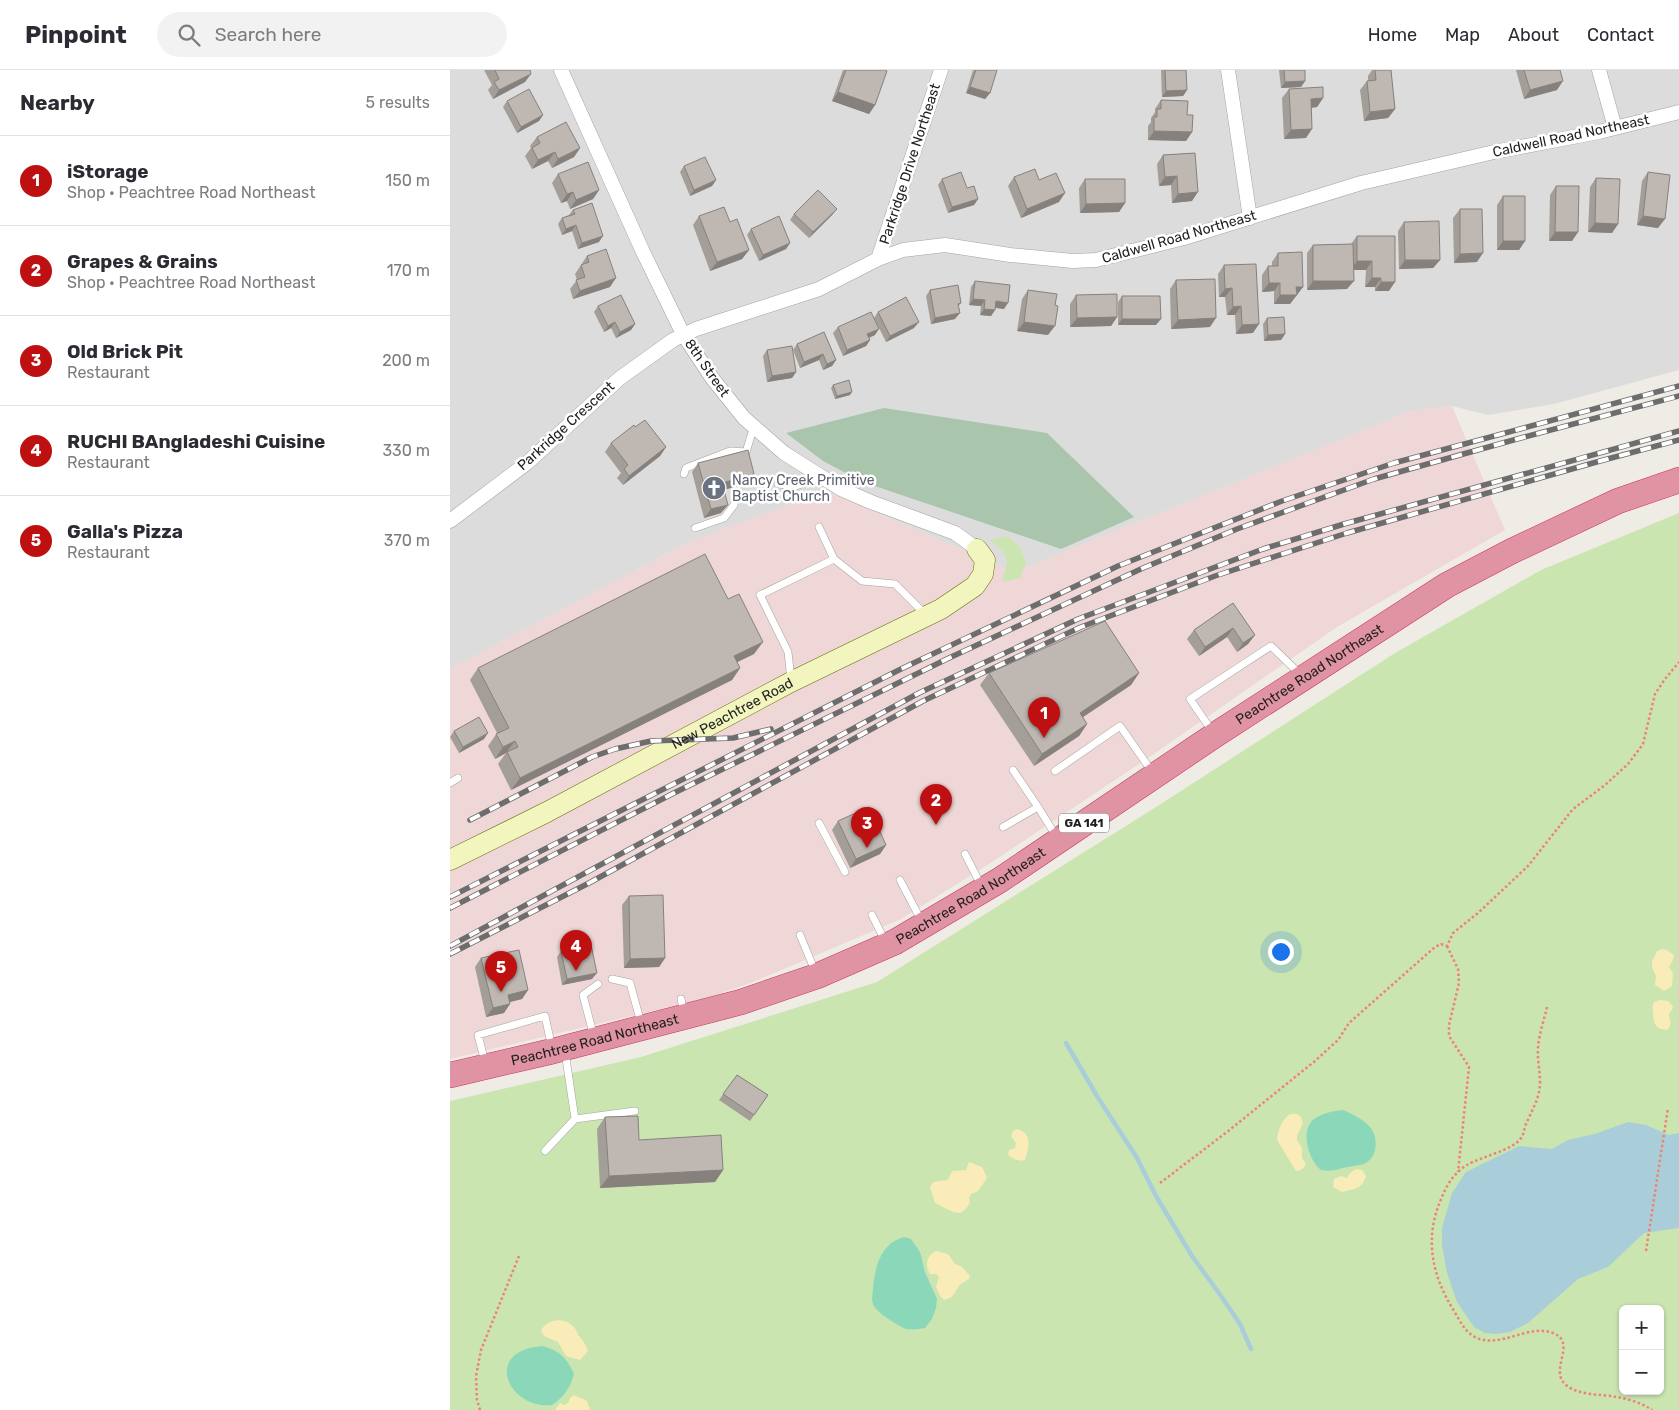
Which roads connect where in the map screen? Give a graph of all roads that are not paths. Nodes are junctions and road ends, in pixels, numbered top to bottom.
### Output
1 (561, 70) edge
2 (941, 70) edge
3 (1228, 70) edge
4 (1599, 70) edge
5 (1679, 112) edge
6 (1614, 128) junction
7 (1250, 218) junction
8 (878, 259) junction
9 (684, 334) junction
10 (754, 426) junction
11 (684, 474) dead end
12 (822, 477) junction
13 (1679, 480) edge
14 (778, 484) dead end
15 (734, 505) dead end
16 (450, 521) edge
17 (819, 527) dead end
18 (696, 528) dead end
19 (977, 549) joint
20 (834, 559) junction
21 (926, 616) junction
22 (1304, 678) junction
23 (791, 682) junction
24 (1215, 735) junction
25 (1013, 770) dead end
26 (1055, 771) dead end
27 (1155, 776) junction
28 (458, 778) dead end
29 (450, 783) edge
30 (1038, 807) junction
31 (819, 823) dead end
32 (1004, 827) dead end
33 (1058, 840) junction
34 (965, 854) dead end
35 (450, 860) edge
36 (846, 872) dead end
37 (900, 880) dead end
38 (983, 890) junction
39 (872, 915) dead end
40 (924, 925) junction
41 (800, 935) dead end
42 (887, 946) junction
43 (818, 976) junction
44 (612, 978) dead end
45 (598, 984) dead end
46 (642, 1028) junction
47 (594, 1040) junction
48 (558, 1049) junction
49 (486, 1067) junction
50 (450, 1075) edge
51 (635, 1111) dead end
52 (574, 1119) junction
53 (545, 1151) dead end

1 - 9 street, 8th Street
2 - 8 street, Parkridge Drive Northeast
3 - 7 street
4 - 6 street
5 - 6 street, Caldwell Road Northeast
6 - 7 street, Caldwell Road Northeast
7 - 8 street, Caldwell Road Northeast
8 - 9 street, Caldwell Road Northeast
9 - 10 street, 8th Street
9 - 16 street, Parkridge Crescent
10 - 11 lane
10 - 12 street, 8th Street
12 - 14 lane
12 - 19 street, 8th Street
13 - 22 highway, Peachtree Road Northeast / GA 141
15 - 18 lane
17 - 20 lane
19 - 21 street, New Peachtree Road
20 - 21 lane
20 - 23 lane
21 - 23 street, New Peachtree Road
22 - 24 highway, Peachtree Road Northeast / GA 141
22 - 24 lane
23 - 35 street, New Peachtree Road
24 - 27 highway, Peachtree Road Northeast / GA 141
25 - 30 lane
26 - 27 lane
27 - 33 highway, Peachtree Road Northeast / GA 141
28 - 29 lane
30 - 32 lane
30 - 33 lane
31 - 36 lane
33 - 38 highway, Peachtree Road Northeast / GA 141
34 - 38 lane
37 - 40 lane
38 - 40 highway, Peachtree Road Northeast / GA 141
39 - 42 lane
40 - 42 highway, Peachtree Road Northeast / GA 141
41 - 43 lane
42 - 43 highway, Peachtree Road Northeast / GA 141
43 - 46 highway, Peachtree Road Northeast / GA 141
44 - 46 lane
45 - 47 lane
46 - 47 highway, Peachtree Road Northeast / GA 141
47 - 48 highway, Peachtree Road Northeast / GA 141
48 - 49 highway, Peachtree Road Northeast / GA 141
48 - 49 lane
48 - 52 lane
49 - 50 highway, Peachtree Road Northeast / GA 141
51 - 52 lane
52 - 53 lane

